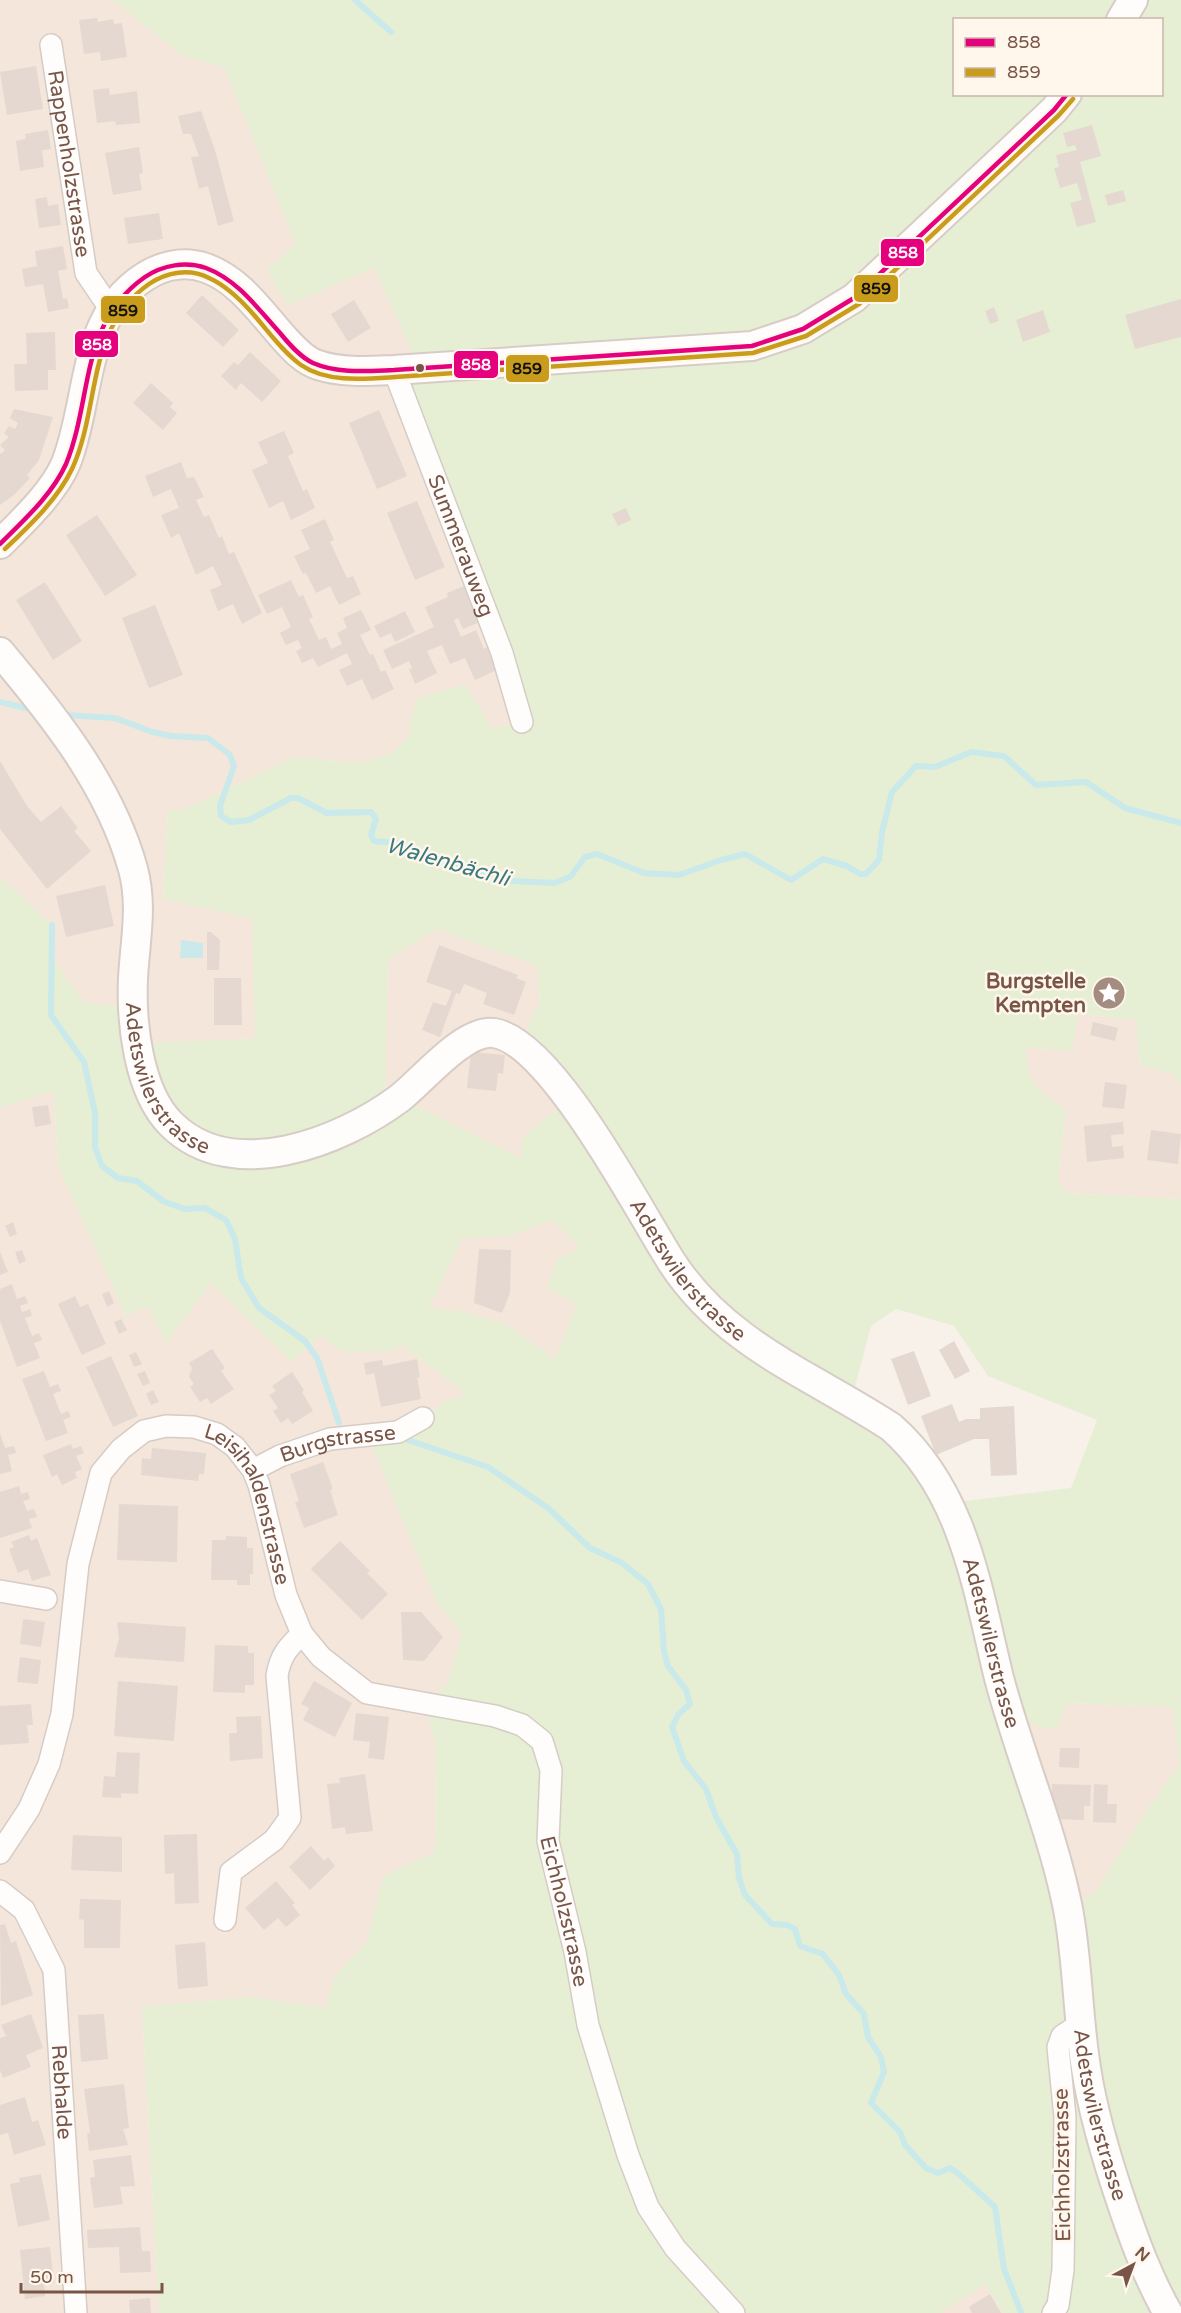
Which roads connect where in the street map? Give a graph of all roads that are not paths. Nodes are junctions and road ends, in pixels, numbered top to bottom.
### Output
1 (1133, 0) edge
2 (1122, 18) edge
3 (51, 45) dead end
4 (1065, 96) edge
5 (111, 310) junction
6 (394, 370) junction
7 (0, 544) edge
8 (0, 652) edge
9 (522, 722) dead end
10 (423, 1418) dead end
11 (253, 1470) junction
12 (0, 1592) edge
13 (46, 1599) dead end
14 (302, 1634) junction
15 (0, 1853) edge
16 (0, 1891) edge
17 (225, 1920) dead end
18 (1080, 2027) junction
19 (75, 2313) edge
20 (734, 2313) edge
21 (1053, 2313) edge
22 (1168, 2313) edge

1 - 2 street
3 - 5 street, Rappenholzstrasse
4 - 6 street
5 - 6 street
5 - 7 street
6 - 9 street, Summerauweg
8 - 18 street, Adetswilerstrasse
10 - 11 street, Burgstrasse
11 - 14 street, Leisihaldenstrasse
11 - 15 street, Leisihaldenstrasse
12 - 13 street
14 - 17 street
14 - 20 street, Eichholzstrasse
16 - 19 street, Rebhalde
18 - 21 street, Eichholzstrasse
18 - 22 street, Adetswilerstrasse

